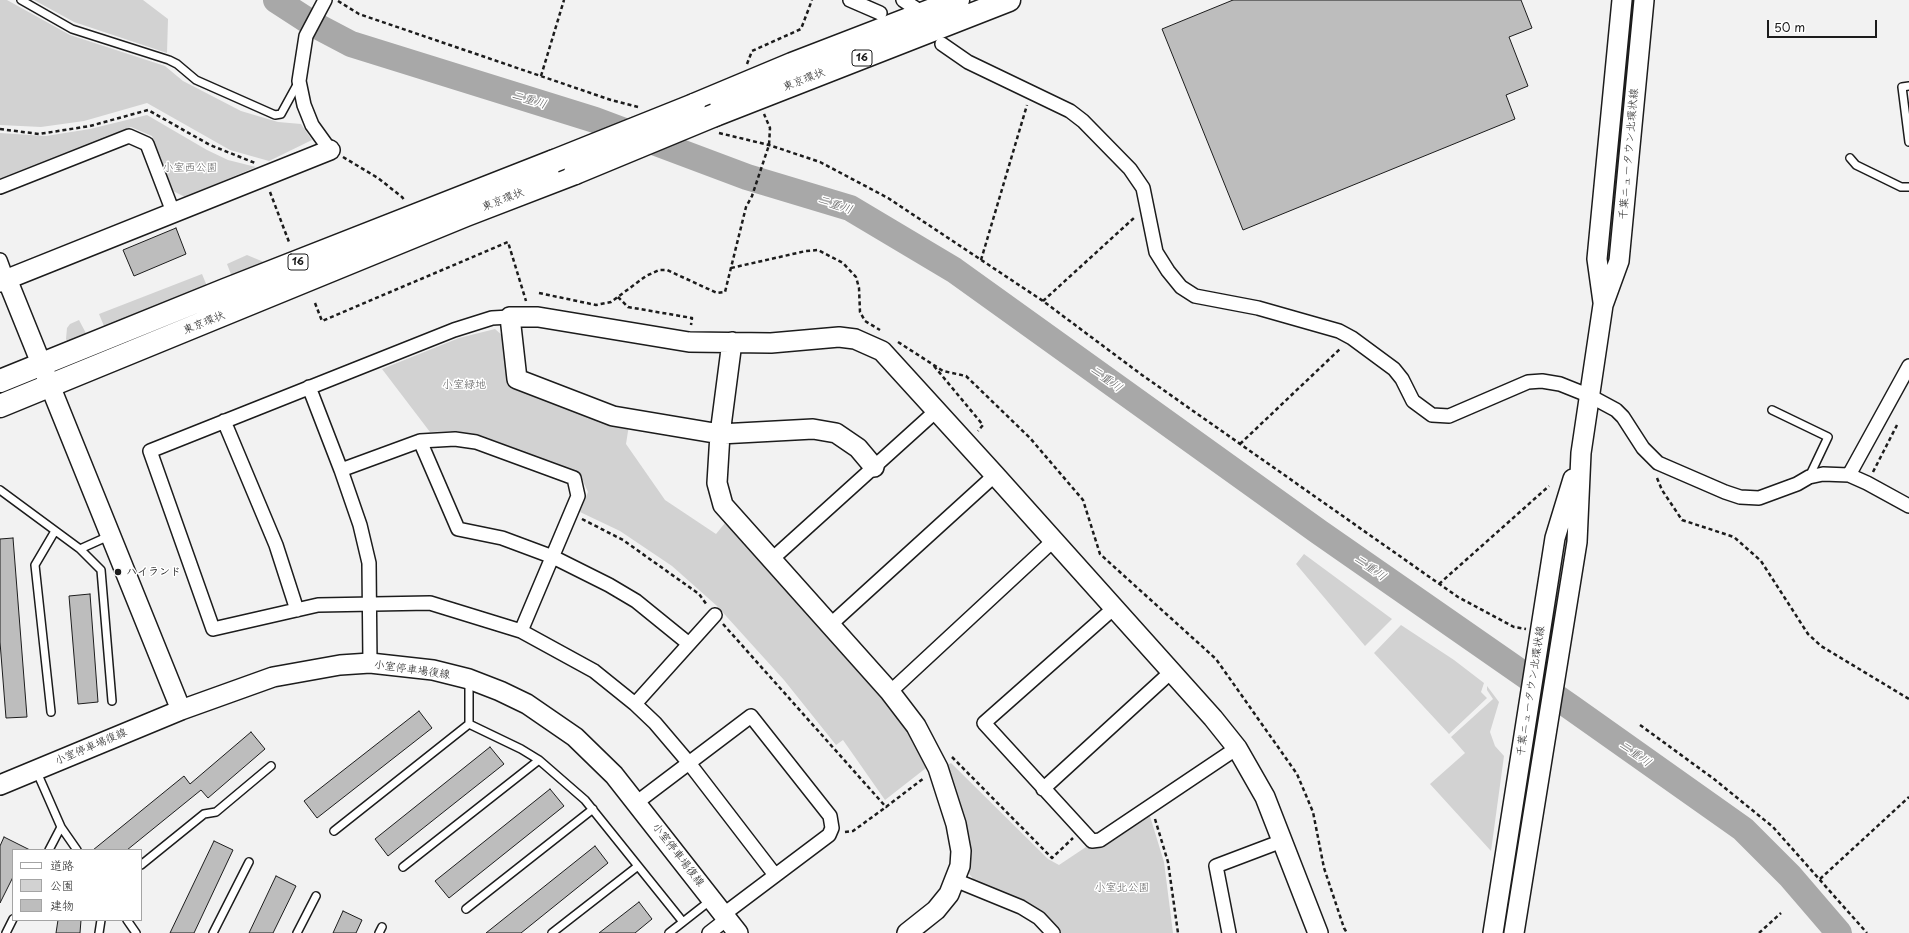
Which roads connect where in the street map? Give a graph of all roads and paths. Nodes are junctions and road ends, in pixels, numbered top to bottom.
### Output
1 (21, 0) edge
2 (564, 0) edge
3 (812, 0) edge
4 (850, 0) edge
5 (958, 0) edge
6 (1009, 0) edge
7 (1622, 0) edge
8 (1644, 0) edge
9 (328, 1) edge
10 (913, 6) edge
11 (880, 13) dead end
12 (942, 44) dead end
13 (747, 66) dead end
14 (541, 76) junction
15 (300, 81) junction
16 (1909, 86) edge
17 (1031, 93) junction
18 (644, 109) dead end
19 (763, 113) dead end
20 (714, 123) junction
21 (0, 129) edge
22 (1909, 142) edge
23 (769, 145) junction
24 (330, 150) junction
25 (1850, 158) dead end
26 (265, 175) junction
27 (1909, 187) edge
28 (0, 188) edge
29 (1148, 211) junction
30 (173, 212) junction
31 (410, 218) junction
32 (289, 242) dead end
33 (0, 260) edge
34 (981, 260) junction
35 (731, 268) junction
36 (4, 280) edge
37 (539, 293) dead end
38 (618, 297) junction
39 (1043, 301) junction
40 (315, 303) dead end
41 (1603, 305) junction
42 (510, 317) junction
43 (531, 317) junction
44 (885, 334) dead end
45 (892, 338) dead end
46 (1352, 338) junction
47 (689, 342) junction
48 (732, 342) junction
49 (931, 363) junction
50 (42, 365) junction
51 (1909, 366) edge
52 (0, 381) edge
53 (50, 386) junction
54 (309, 387) junction
55 (1590, 396) junction
56 (0, 406) edge
57 (1772, 410) dead end
58 (936, 411) junction
59 (224, 421) junction
60 (1897, 425) dead end
61 (720, 434) junction
62 (420, 441) junction
63 (967, 444) junction
64 (1240, 444) junction
65 (1581, 453) junction
66 (1650, 457) junction
67 (874, 466) junction
68 (342, 470) junction
69 (995, 475) junction
70 (1849, 475) junction
71 (1809, 477) junction
72 (1867, 483) junction
73 (1549, 486) dead end
74 (0, 490) edge
75 (1909, 506) edge
76 (571, 513) junction
77 (56, 531) junction
78 (112, 535) junction
79 (1054, 540) junction
80 (80, 549) junction
81 (553, 557) junction
82 (771, 560) junction
83 (1439, 584) junction
84 (370, 603) junction
85 (1114, 608) junction
86 (297, 610) junction
87 (715, 615) junction
88 (830, 625) junction
89 (1529, 630) dead end
90 (521, 631) junction
91 (689, 644) junction
92 (370, 663) junction
93 (1172, 672) junction
94 (469, 679) junction
95 (890, 692) junction
96 (1909, 699) edge
97 (112, 701) dead end
98 (635, 704) junction
99 (181, 710) junction
100 (51, 712) dead end
101 (469, 724) junction
102 (1640, 725) dead end
103 (1237, 748) junction
104 (538, 760) junction
105 (689, 763) junction
106 (271, 766) dead end
107 (938, 768) junction
108 (36, 770) junction
109 (0, 785) edge
110 (1042, 789) junction
111 (1909, 798) edge
112 (636, 803) junction
113 (1151, 805) junction
114 (886, 807) junction
115 (592, 809) junction
116 (61, 827) junction
117 (1081, 830) junction
118 (334, 831) dead end
119 (829, 835) junction
120 (1282, 841) junction
121 (50, 849) edge
122 (76, 849) edge
123 (248, 862) dead end
124 (142, 864) edge
125 (638, 866) junction
126 (403, 867) dead end
127 (775, 875) junction
128 (1820, 878) junction
129 (955, 880) junction
130 (316, 896) dead end
131 (466, 908) dead end
132 (1781, 914) dead end
133 (725, 916) edge
134 (12, 921) edge
135 (101, 921) edge
136 (128, 921) edge
137 (683, 922) junction
138 (6, 933) edge
139 (99, 933) edge
140 (136, 933) edge
141 (213, 933) edge
142 (297, 933) edge
143 (552, 933) edge
144 (669, 933) edge
145 (710, 933) edge
146 (907, 933) edge
147 (1052, 933) edge
148 (1178, 933) edge
149 (1229, 933) edge
150 (1318, 933) edge
151 (1347, 933) edge
152 (1493, 933) edge
153 (1514, 933) edge
154 (1759, 933) edge
155 (1867, 933) edge

1 - 15 lane
2 - 14 path
3 - 13 path
4 - 11 street
5 - 10 highway, 東京環状 / 16
6 - 20 highway, 東京環状 / 16
7 - 41 street, 千葉ニュータウン北環状線
8 - 41 street, 千葉ニュータウン北環状線
9 - 14 path
9 - 15 street
10 - 31 highway, 東京環状 / 16, bridge
12 - 17 street
14 - 18 path
15 - 24 street
16 - 22 lane
17 - 29 street
17 - 34 path
19 - 23 path
20 - 23 path
20 - 53 highway, 東京環状 / 16, bridge
21 - 26 path
23 - 34 path
23 - 35 path
24 - 26 street
24 - 31 path
25 - 27 lane
26 - 30 street
26 - 32 path
28 - 30 street
29 - 39 path
29 - 46 street
30 - 36 street
31 - 50 highway, 東京環状 / 16
33 - 36 street
34 - 39 path
35 - 38 path
35 - 44 path
36 - 50 street
37 - 38 path
38 - 47 path
39 - 64 path
40 - 43 path
41 - 55 street, 千葉ニュータウン北環状線
42 - 43 street
42 - 54 street
42 - 61 street
43 - 47 street
45 - 49 path
46 - 55 street
46 - 64 path
47 - 48 street
48 - 58 street
48 - 61 street
49 - 63 path
49 - 151 path
50 - 52 highway, 東京環状 / 16
50 - 53 street
51 - 70 street
53 - 56 highway, 東京環状 / 16
53 - 78 street
54 - 59 street
54 - 68 street
55 - 65 street, 千葉ニュータウン北環状線
55 - 66 street
57 - 71 lane
58 - 63 street
58 - 67 street
59 - 86 street
59 - 86 street
60 - 72 path
61 - 67 street
61 - 82 street
62 - 68 street
62 - 76 street
62 - 81 street
63 - 69 street
64 - 83 path
65 - 152 street, 千葉ニュータウン北環状線
65 - 153 street, 千葉ニュータウン北環状線
66 - 71 street
66 - 96 path
67 - 82 street
68 - 84 street
69 - 79 street
69 - 88 street
70 - 71 street
70 - 72 street
72 - 75 street
73 - 83 path
74 - 77 lane
76 - 81 street
76 - 87 path
77 - 80 lane
77 - 100 lane
78 - 80 lane
78 - 99 street
79 - 85 street
79 - 95 street
80 - 97 lane
81 - 90 street
81 - 91 street
82 - 88 street
83 - 89 path
84 - 86 street
84 - 90 street
84 - 92 street
85 - 93 street
85 - 110 street
87 - 91 street
87 - 114 path
88 - 95 street
90 - 98 street
91 - 98 street
92 - 94 street, 小室停車場復線
92 - 99 street, 小室停車場復線
93 - 103 street
93 - 110 street
94 - 101 lane
94 - 112 street, 小室停車場復線
95 - 107 street
98 - 105 street
99 - 108 street, 小室停車場復線
101 - 104 lane
101 - 118 lane
102 - 128 path
103 - 113 street
103 - 120 street
104 - 115 lane
104 - 126 lane
105 - 112 street
105 - 119 street
105 - 127 street
106 - 124 lane
107 - 114 path
107 - 117 path
107 - 129 street
108 - 109 street, 小室停車場復線
108 - 116 lane
110 - 117 street
111 - 128 path
112 - 133 street, 小室停車場復線
113 - 117 street
113 - 148 path
114 - 119 path
115 - 125 lane
115 - 131 lane
116 - 121 lane
116 - 122 lane
119 - 127 street
120 - 149 street
120 - 150 street
123 - 141 lane
125 - 137 lane
125 - 143 lane
127 - 133 street
128 - 155 path
129 - 146 street
129 - 147 street
130 - 142 lane
132 - 154 path
133 - 137 lane
133 - 145 street
134 - 138 lane
135 - 139 lane
136 - 140 lane
137 - 144 lane

